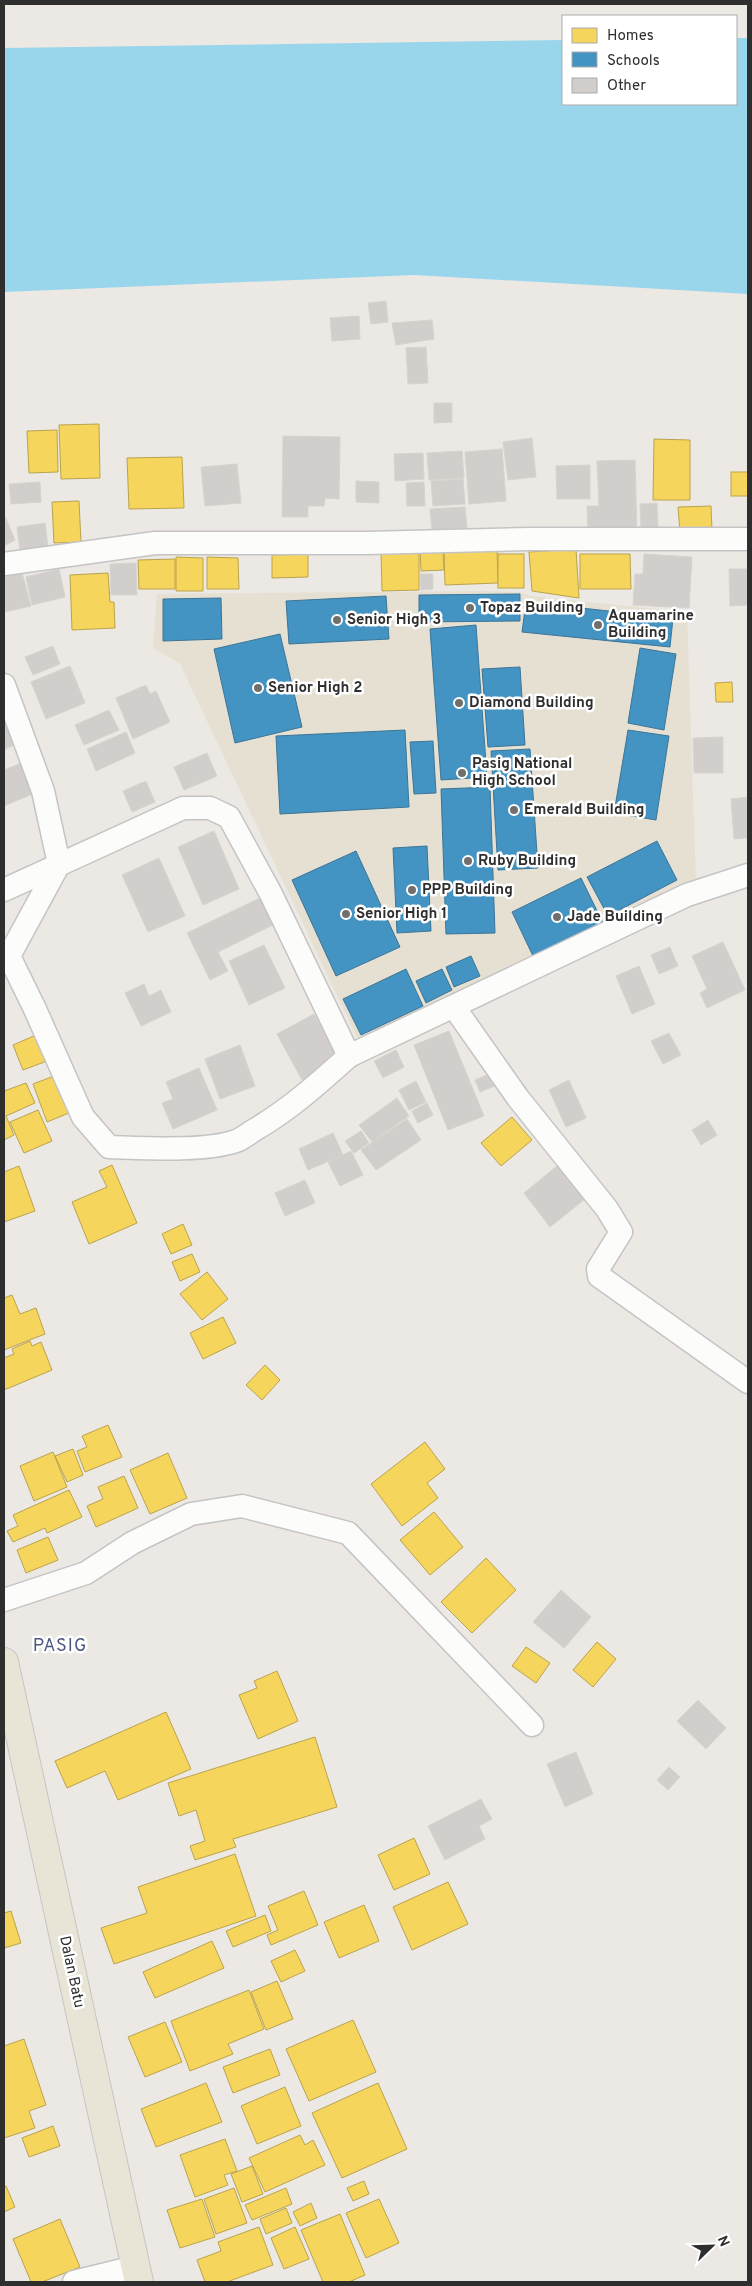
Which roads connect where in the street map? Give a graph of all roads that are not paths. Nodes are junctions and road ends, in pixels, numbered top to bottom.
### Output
1 (748, 539) edge
2 (4, 564) edge
3 (4, 685) edge
4 (59, 864) junction
5 (748, 875) edge
6 (4, 890) edge
7 (6, 959) edge
8 (454, 1007) junction
9 (349, 1056) junction
10 (748, 1382) edge
11 (4, 1600) edge
12 (4, 1662) edge
13 (532, 1725) dead end
14 (137, 2275) edge
15 (74, 2282) edge

1 - 2 street
3 - 4 street
4 - 6 street
4 - 7 street
4 - 9 street
5 - 8 street
7 - 9 street
8 - 9 street
8 - 10 street
11 - 13 street
12 - 14 main road, Dalan Batu
14 - 15 street

